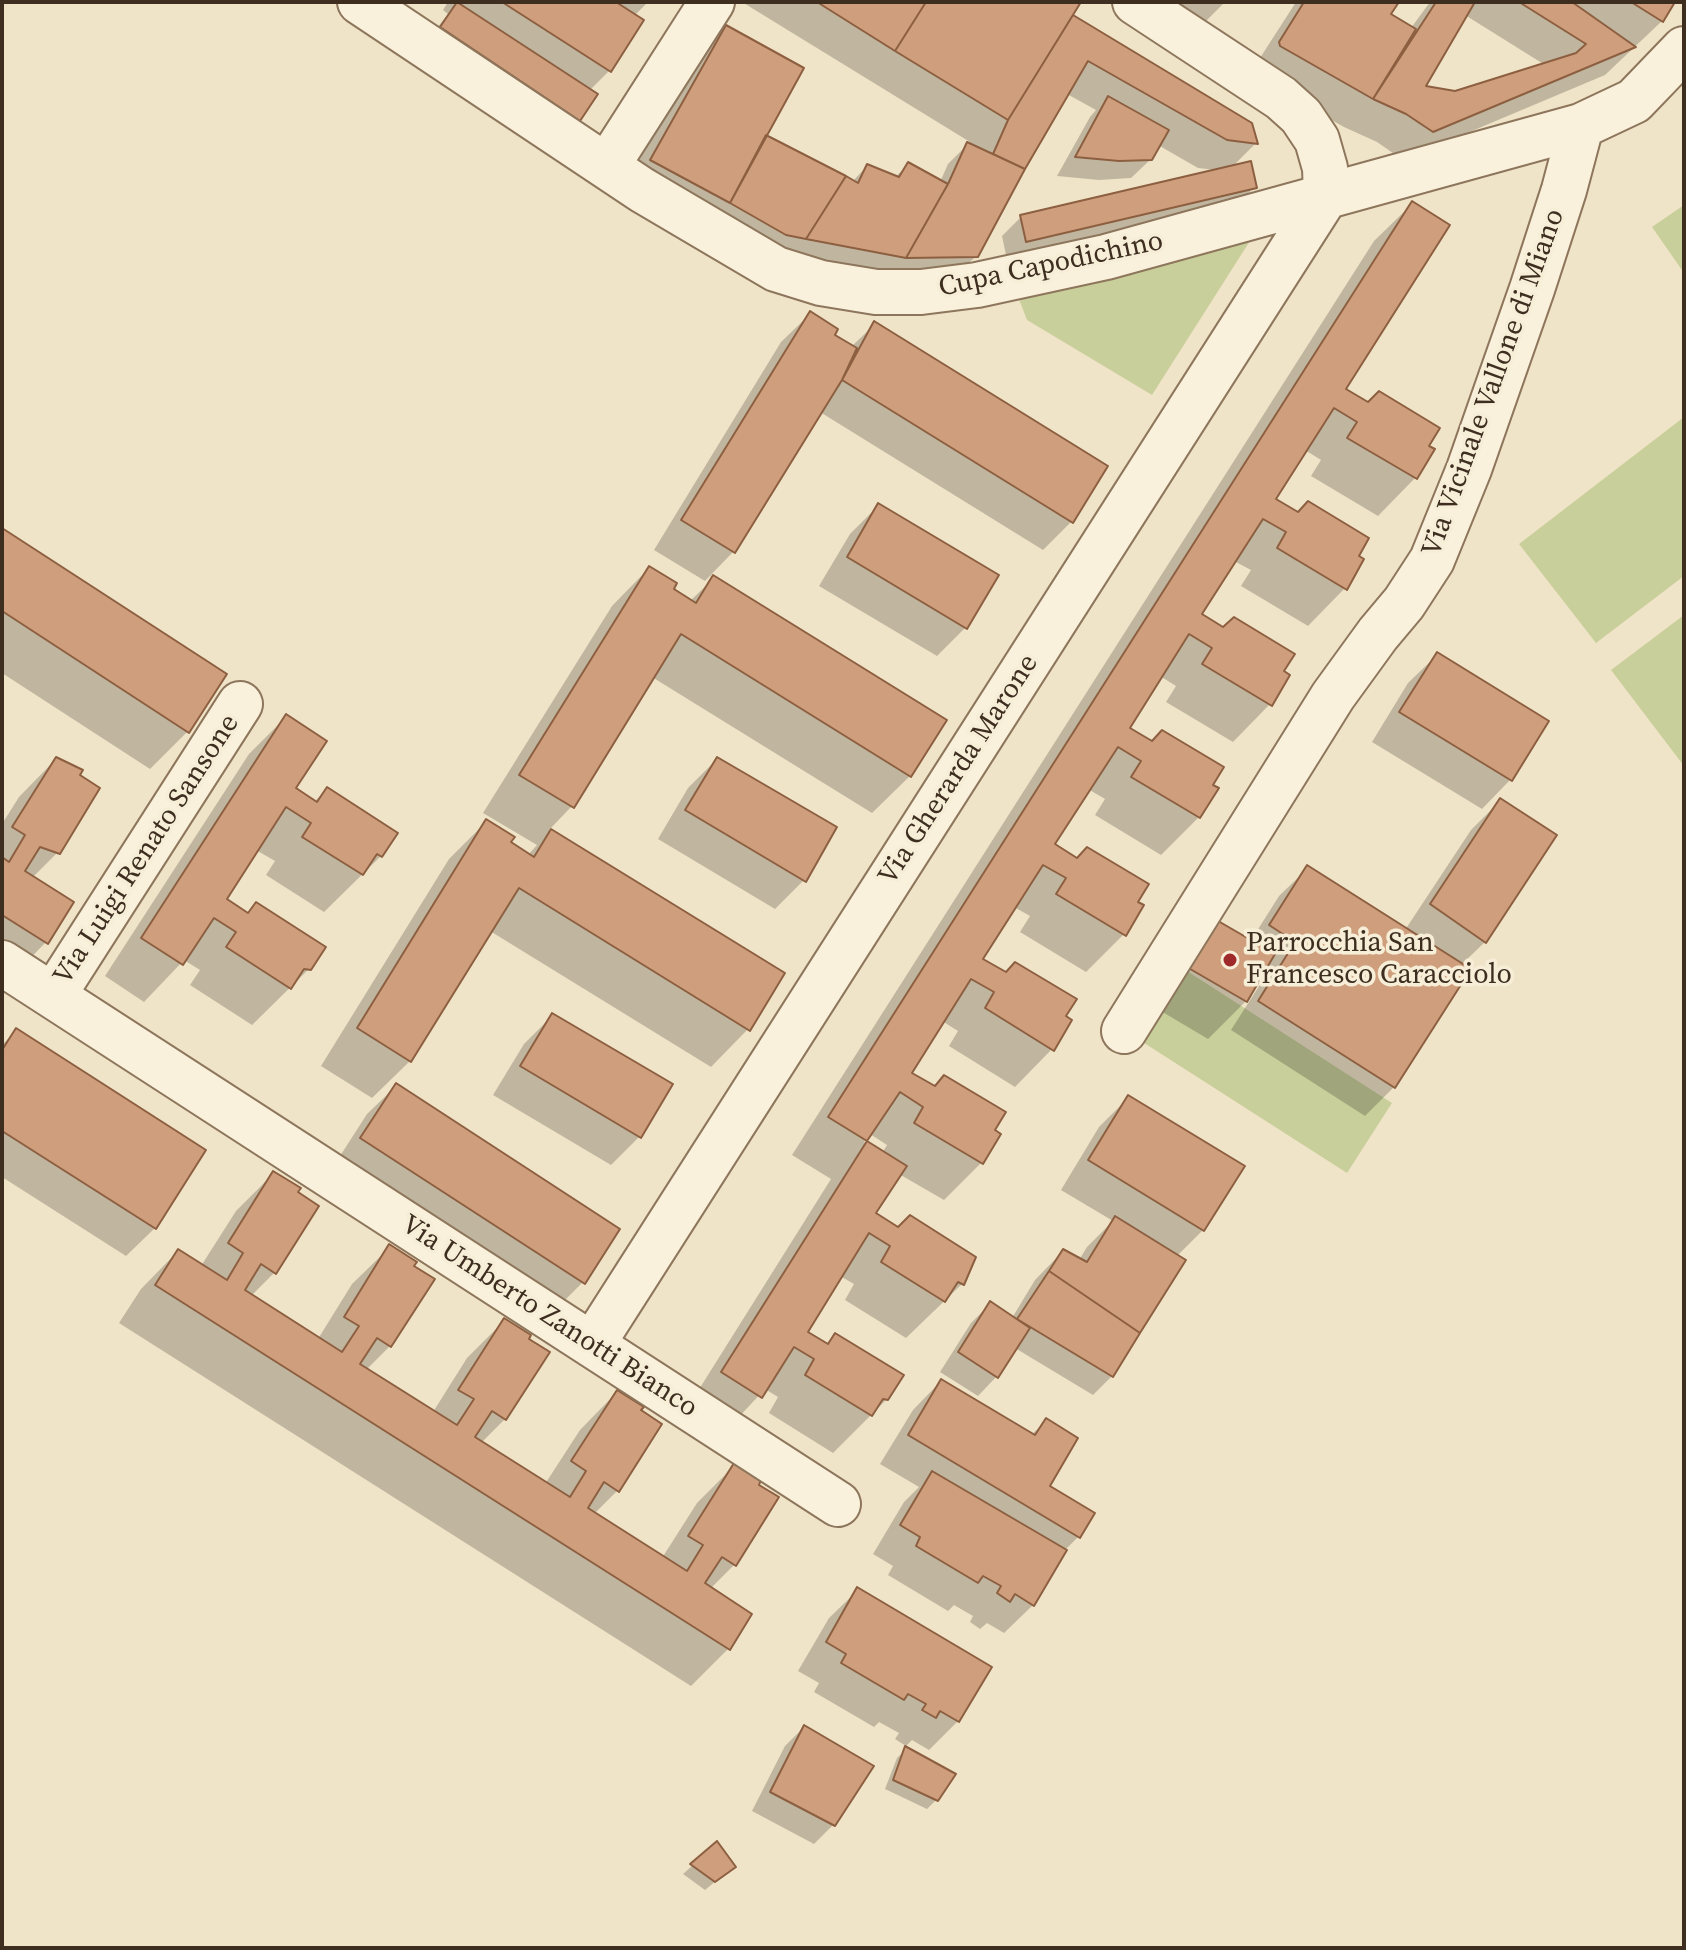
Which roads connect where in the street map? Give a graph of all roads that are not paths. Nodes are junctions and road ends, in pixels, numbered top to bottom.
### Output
1 (360, 2) edge
2 (712, 2) edge
3 (1135, 2) edge
4 (1684, 49) edge
5 (1581, 126) junction
6 (607, 166) junction
7 (1326, 196) junction
8 (240, 704) dead end
9 (2, 963) edge
10 (53, 996) junction
11 (1124, 1031) dead end
12 (592, 1345) junction
13 (838, 1504) dead end

1 - 6 street, Cupa Capodichino
2 - 6 street
3 - 7 street
4 - 5 street, Cupa Capodichino
5 - 7 street, Cupa Capodichino
5 - 11 street, Via Vicinale Vallone di Miano
6 - 7 street, Cupa Capodichino
7 - 12 street, Via Gherarda Marone
8 - 10 street, Via Luigi Renato Sansone
9 - 10 street, Via Umberto Zanotti Bianco
10 - 12 street, Via Umberto Zanotti Bianco
12 - 13 street, Via Umberto Zanotti Bianco

